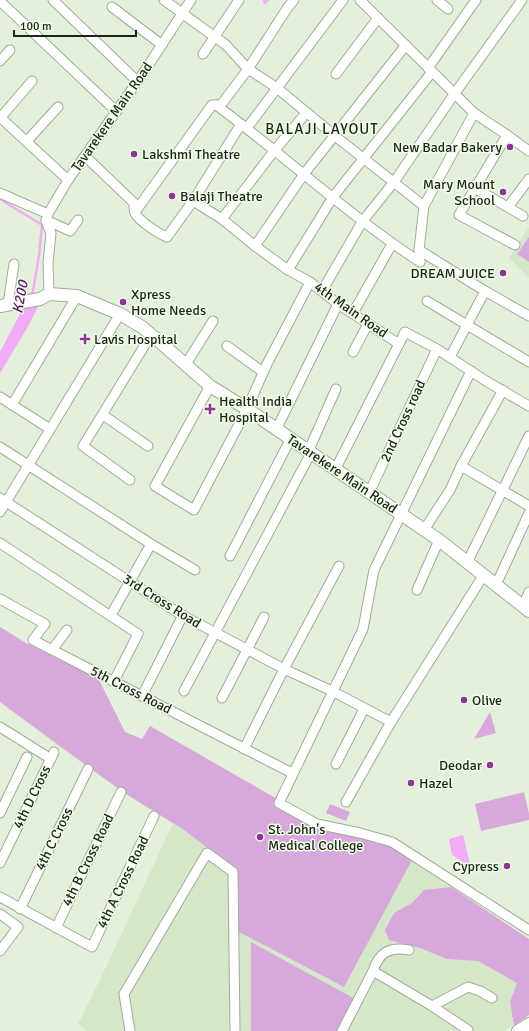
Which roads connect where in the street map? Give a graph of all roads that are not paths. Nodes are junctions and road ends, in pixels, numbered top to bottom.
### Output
1 (53, 0) edge
2 (164, 0) edge
3 (191, 0) edge
4 (239, 0) edge
5 (294, 0) edge
6 (343, 0) edge
7 (360, 0) edge
8 (437, 0) edge
9 (476, 0) edge
10 (522, 0) edge
11 (0, 1) edge
12 (112, 7) dead end
13 (448, 9) dead end
14 (183, 15) junction
15 (378, 18) junction
16 (214, 37) junction
17 (162, 45) junction
18 (406, 45) junction
19 (10, 50) dead end
20 (203, 54) dead end
21 (0, 61) edge
22 (248, 68) junction
23 (430, 70) junction
24 (336, 74) dead end
25 (32, 81) dead end
26 (137, 81) junction
27 (277, 88) junction
28 (455, 94) junction
29 (216, 105) junction
30 (58, 107) dead end
31 (116, 111) junction
32 (306, 113) junction
33 (474, 113) junction
34 (0, 117) edge
35 (244, 126) junction
36 (508, 135) junction
37 (335, 136) junction
38 (27, 141) junction
39 (274, 151) junction
40 (529, 151) edge
41 (85, 156) junction
42 (364, 157) junction
43 (304, 174) junction
44 (529, 179) edge
45 (68, 180) junction
46 (394, 182) junction
47 (475, 188) junction
48 (0, 193) edge
49 (332, 198) junction
50 (193, 200) junction
51 (424, 206) junction
52 (508, 207) junction
53 (135, 212) junction
54 (523, 216) dead end
55 (47, 218) junction
56 (222, 219) junction
57 (78, 220) dead end
58 (362, 222) junction
59 (392, 244) junction
60 (515, 245) dead end
61 (255, 246) junction
62 (419, 250) junction
63 (14, 264) dead end
64 (288, 270) junction
65 (310, 282) junction
66 (322, 291) junction
67 (485, 291) junction
68 (44, 296) junction
69 (77, 296) junction
70 (427, 301) dead end
71 (338, 304) junction
72 (4, 305) edge
73 (353, 313) junction
74 (120, 314) junction
75 (529, 316) edge
76 (213, 321) dead end
77 (368, 324) junction
78 (467, 324) junction
79 (151, 335) junction
80 (399, 344) junction
81 (227, 346) dead end
82 (436, 349) junction
83 (353, 352) dead end
84 (450, 357) junction
85 (529, 362) edge
86 (186, 364) junction
87 (471, 371) junction
88 (263, 372) junction
89 (210, 386) junction
90 (336, 389) dead end
91 (503, 390) junction
92 (0, 397) edge
93 (12, 405) junction
94 (529, 406) edge
95 (247, 409) junction
96 (103, 414) junction
97 (50, 429) junction
98 (276, 430) junction
99 (529, 436) edge
100 (290, 440) junction
101 (148, 446) dead end
102 (0, 447) edge
103 (309, 452) junction
104 (28, 465) junction
105 (461, 466) junction
106 (335, 470) junction
107 (130, 480) dead end
108 (502, 490) junction
109 (369, 493) junction
110 (3, 500) edge
111 (529, 506) edge
112 (0, 512) edge
113 (529, 513) edge
114 (401, 515) junction
115 (424, 530) junction
116 (438, 540) junction
117 (0, 543) edge
118 (151, 544) junction
119 (230, 556) dead end
120 (467, 563) junction
121 (339, 566) dead end
122 (195, 570) dead end
123 (483, 576) junction
124 (130, 581) junction
125 (496, 585) junction
126 (417, 590) dead end
127 (529, 592) edge
128 (0, 599) edge
129 (526, 608) edge
130 (111, 615) junction
131 (183, 615) junction
132 (264, 617) dead end
133 (66, 630) dead end
134 (215, 633) junction
135 (52, 650) junction
136 (248, 650) junction
137 (284, 669) junction
138 (114, 681) junction
139 (184, 691) dead end
140 (332, 691) junction
141 (142, 696) junction
142 (222, 698) dead end
143 (364, 708) junction
144 (391, 722) junction
145 (0, 727) edge
146 (244, 749) junction
147 (27, 757) dead end
148 (336, 764) dead end
149 (88, 769) dead end
150 (292, 773) junction
151 (121, 792) dead end
152 (346, 802) dead end
153 (0, 813) edge
154 (154, 816) dead end
155 (0, 863) edge
156 (0, 898) edge
157 (20, 908) junction
158 (0, 914) edge
159 (56, 928) junction
160 (529, 930) edge
161 (409, 950) dead end
162 (0, 951) edge
163 (373, 971) junction
164 (492, 998) dead end
165 (432, 1006) junction
166 (529, 1024) edge
167 (468, 1030) dead end
168 (130, 1031) edge
169 (235, 1031) edge
170 (342, 1031) edge
171 (518, 1031) edge

1 - 26 street
2 - 14 street
3 - 14 street, Tavarekere Main Road
4 - 16 street
5 - 22 street
6 - 27 street
7 - 15 street
8 - 13 street
9 - 23 street
10 - 28 street
11 - 31 street
12 - 17 street
14 - 16 street
14 - 17 street, Tavarekere Main Road
15 - 18 street
15 - 24 street
16 - 20 street
16 - 22 street
17 - 26 street, Tavarekere Main Road
18 - 23 street
18 - 37 street
19 - 21 street
22 - 27 street
22 - 29 street
23 - 28 street
23 - 42 street
25 - 34 street
26 - 31 street, Tavarekere Main Road
27 - 32 street
27 - 35 street
28 - 33 street
28 - 46 street
29 - 35 street
29 - 53 street
30 - 38 street
31 - 41 street, Tavarekere Main Road
32 - 37 street
32 - 39 street
33 - 36 street
33 - 51 street
34 - 38 street
35 - 39 street
35 - 50 street
36 - 40 street
36 - 47 street
37 - 42 street
37 - 43 street
38 - 45 street
39 - 43 street
39 - 56 street
41 - 45 street, Tavarekere Main Road
41 - 53 street
42 - 46 street
42 - 49 street
43 - 49 street
43 - 61 street
44 - 52 street
45 - 55 street, Tavarekere Main Road
46 - 51 street
46 - 58 street
47 - 52 street
47 - 60 street
48 - 55 street
49 - 58 street
49 - 64 street
50 - 53 street
50 - 56 street, 4th Main Road
51 - 62 street
52 - 54 street
55 - 57 street
55 - 68 street
56 - 61 street, 4th Main Road
58 - 59 street
58 - 66 street
59 - 62 street
59 - 73 street
61 - 64 street, 4th Main Road
62 - 67 street
63 - 72 street
64 - 65 street, 4th Main Road
65 - 66 street, 4th Main Road
65 - 88 street
66 - 71 street, 4th Main Road
67 - 75 street
67 - 78 street
68 - 69 main road, Tavarekere Main Road
68 - 72 main road, Tavarekere Main Road
69 - 74 main road, Tavarekere Main Road
69 - 93 street
70 - 78 street
71 - 73 street, 4th Main Road
71 - 98 street
73 - 77 street, 4th Main Road
74 - 79 main road, Tavarekere Main Road
74 - 97 street
76 - 86 street
77 - 80 street, 4th Main Road
77 - 83 street
78 - 84 street
78 - 85 street
79 - 86 main road, Tavarekere Main Road
79 - 96 street
80 - 82 street, 4th Main Road
80 - 106 street
81 - 88 street
82 - 84 street, 4th Main Road
82 - 109 street, 2nd Cross road
84 - 87 street, 4th Main Road
86 - 89 main road, Tavarekere Main Road
87 - 91 street, 4th Main Road
87 - 114 street
88 - 95 street
89 - 95 main road, Tavarekere Main Road
89 - 95 street
90 - 103 street
91 - 94 street, 4th Main Road
91 - 105 street
92 - 93 street
93 - 97 street
95 - 98 main road, Tavarekere Main Road
96 - 101 street
96 - 107 street
97 - 104 street
98 - 100 main road, Tavarekere Main Road
99 - 108 street
100 - 103 main road, Tavarekere Main Road
100 - 119 street
102 - 104 street
103 - 106 main road, Tavarekere Main Road
103 - 134 street
104 - 110 street
104 - 118 street
105 - 108 street
105 - 115 street
106 - 109 main road, Tavarekere Main Road
108 - 111 street
108 - 120 street
109 - 114 main road, Tavarekere Main Road
110 - 112 street
110 - 124 street, 3rd Cross Road
113 - 125 street
114 - 115 main road, Tavarekere Main Road
114 - 140 street
115 - 116 main road, Tavarekere Main Road
116 - 120 main road, Tavarekere Main Road
116 - 126 street
117 - 130 street
118 - 122 street
118 - 124 street
120 - 123 main road, Tavarekere Main Road
121 - 137 street
123 - 125 main road, Tavarekere Main Road
123 - 144 street
124 - 130 street
124 - 131 street, 3rd Cross Road
125 - 129 main road, Tavarekere Main Road
127 - 129 street
128 - 135 street, 5th Cross Road
130 - 138 street
131 - 134 street, 3rd Cross Road
131 - 141 street
132 - 136 street
133 - 135 street
134 - 136 street, 3rd Cross Road
134 - 139 street
135 - 138 street, 5th Cross Road
136 - 137 street, 3rd Cross Road
136 - 142 street
137 - 140 street, 3rd Cross Road
137 - 146 street
138 - 141 street, 5th Cross Road
140 - 143 street, 3rd Cross Road
140 - 150 street
141 - 146 street, 5th Cross Road
143 - 144 street, 3rd Cross Road
143 - 148 street
144 - 152 street
145 - 155 street, 4th D Cross
146 - 150 street, 5th Cross Road
147 - 153 street
149 - 157 street, 4th C Cross
150 - 160 street
151 - 159 street, 4th B Cross Road
154 - 159 street, 4th A Cross Road
156 - 157 street
157 - 159 street
158 - 162 street
161 - 163 street
163 - 165 street
163 - 170 street
164 - 165 street
165 - 167 street
166 - 171 main road
168 - 169 street

